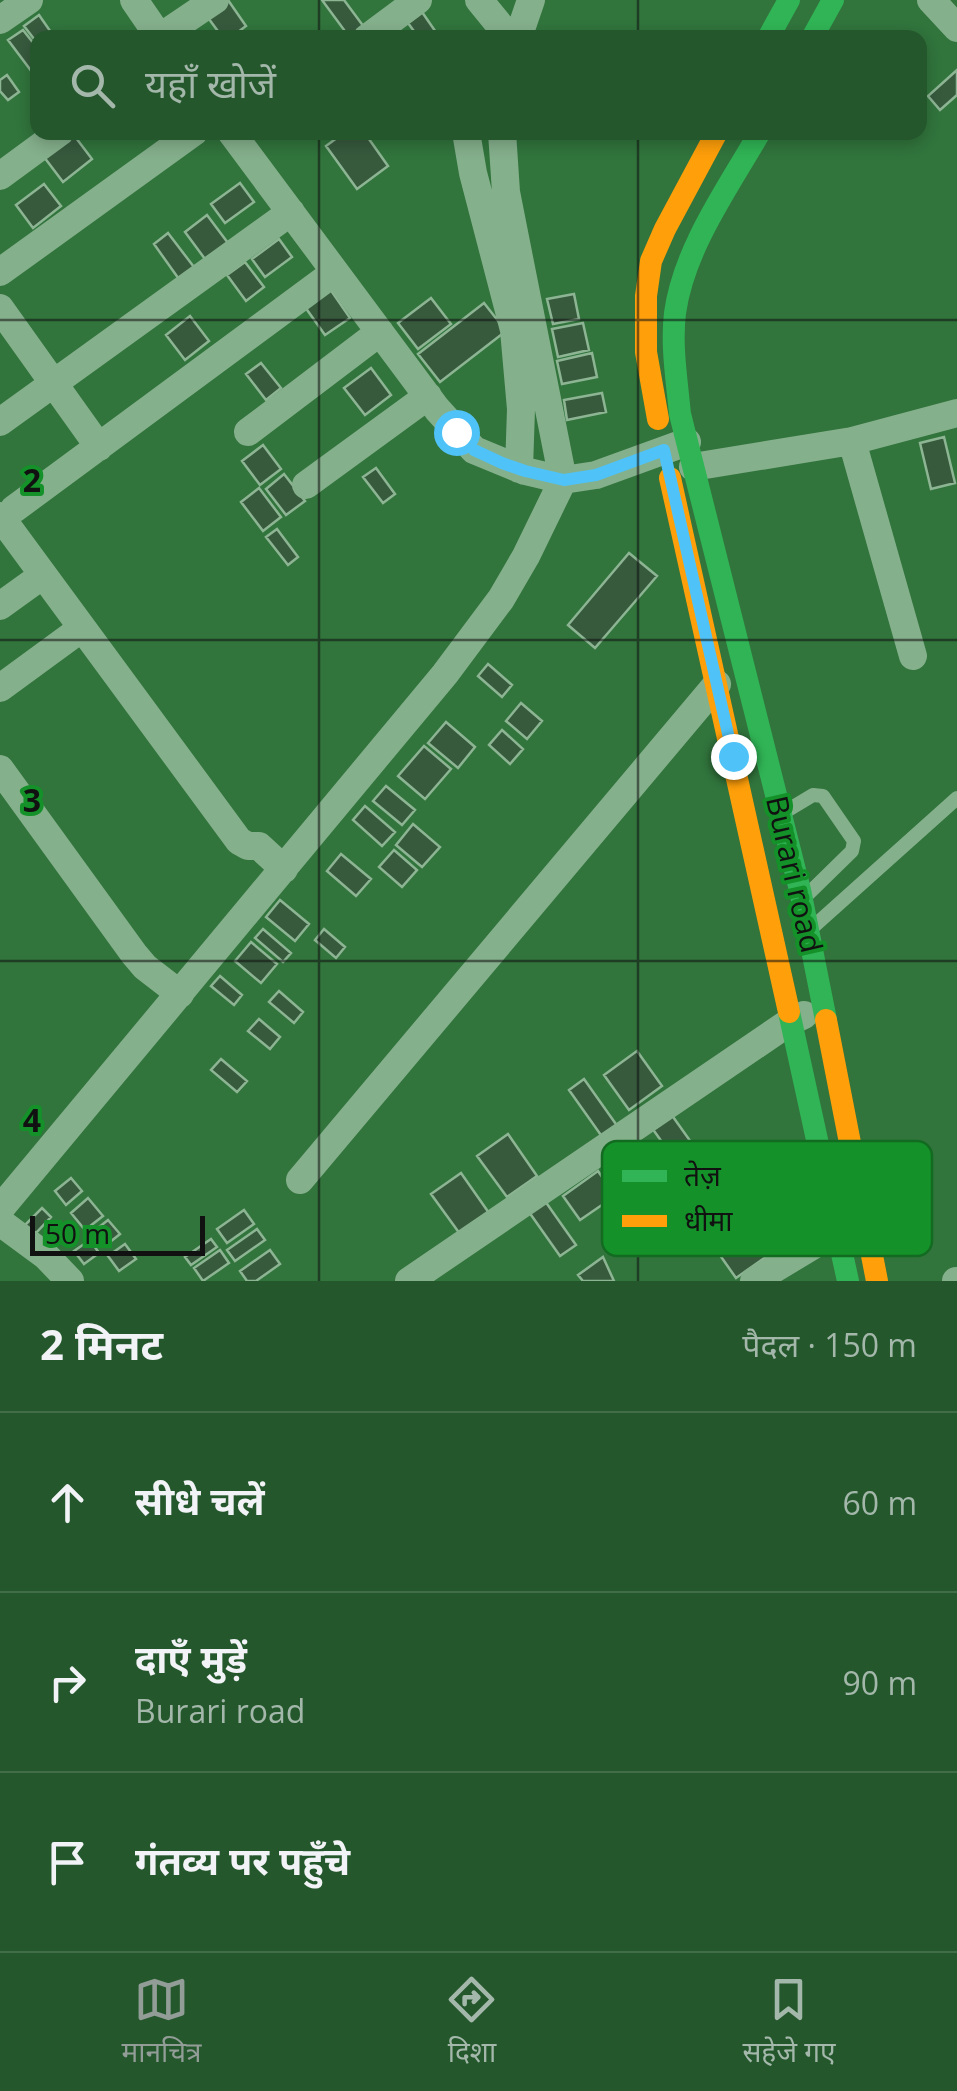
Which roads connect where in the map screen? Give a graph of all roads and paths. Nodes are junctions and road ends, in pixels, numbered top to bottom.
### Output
1 (134, 0) edge
2 (214, 0) edge
3 (418, 0) edge
4 (532, 0) edge
5 (789, 0) edge
6 (833, 0) edge
7 (931, 0) edge
8 (957, 28) edge
9 (155, 30) edge
10 (170, 30) edge
11 (379, 30) edge
12 (521, 30) edge
13 (772, 30) edge
14 (816, 30) edge
15 (49, 140) edge
16 (183, 140) edge
17 (238, 140) edge
18 (467, 140) edge
19 (503, 140) edge
20 (713, 140) edge
21 (756, 140) edge
22 (0, 176) edge
23 (290, 212) junction
24 (0, 272) edge
25 (335, 272) junction
26 (0, 308) edge
27 (380, 332) junction
28 (53, 382) junction
29 (428, 396) junction
30 (957, 413) edge
31 (0, 422) edge
32 (248, 432) dead end
33 (852, 441) junction
34 (99, 447) junction
35 (681, 453) junction
36 (538, 474) junction
37 (306, 485) dead end
38 (5, 506) edge
39 (44, 575) junction
40 (0, 606) edge
41 (82, 628) junction
42 (913, 656) dead end
43 (717, 684) junction
44 (0, 688) edge
45 (0, 769) edge
46 (957, 798) edge
47 (782, 814) junction
48 (270, 856) junction
49 (802, 900) junction
50 (809, 930) junction
51 (169, 986) junction
52 (824, 1008) junction
53 (791, 1021) junction
54 (626, 1141) edge
55 (817, 1141) edge
56 (850, 1141) edge
57 (602, 1158) edge
58 (300, 1180) dead end
59 (0, 1209) edge
60 (0, 1222) edge
61 (796, 1256) edge
62 (842, 1256) edge
63 (872, 1256) edge
64 (448, 1270) edge
65 (70, 1281) edge
66 (409, 1281) edge
67 (754, 1281) edge
68 (848, 1281) edge
69 (877, 1281) edge

1 - 9 street
2 - 10 street
3 - 11 street
4 - 12 street
5 - 13 main road
6 - 14 main road
7 - 8 street
15 - 22 street
16 - 24 street
17 - 23 street
18 - 36 street
19 - 36 street
20 - 35 main road, Burari road
21 - 35 main road, Burari road
23 - 25 street
23 - 28 street
25 - 27 street
25 - 34 street
26 - 28 street
27 - 29 street
27 - 32 street
28 - 31 street
28 - 34 street
29 - 36 street
29 - 37 street
30 - 33 street
33 - 35 street
33 - 42 street
34 - 38 street
35 - 36 street
35 - 43 main road, Burari road
35 - 47 main road, Burari road
36 - 48 street
38 - 39 street
38 - 48 street
39 - 40 street
39 - 41 street
41 - 44 street
41 - 48 street
43 - 53 main road, Burari road
43 - 58 street
45 - 51 street
46 - 50 lane
47 - 49 main road, Burari road
47 - 49 lane
48 - 51 street
49 - 50 main road, Burari road
50 - 52 main road, Burari road
51 - 59 street
52 - 53 street
52 - 56 main road, Burari road
53 - 54 street
53 - 55 main road, Burari road
57 - 64 street
60 - 65 street
61 - 67 street
62 - 68 main road, Burari road
63 - 69 main road, Burari road
64 - 66 street

